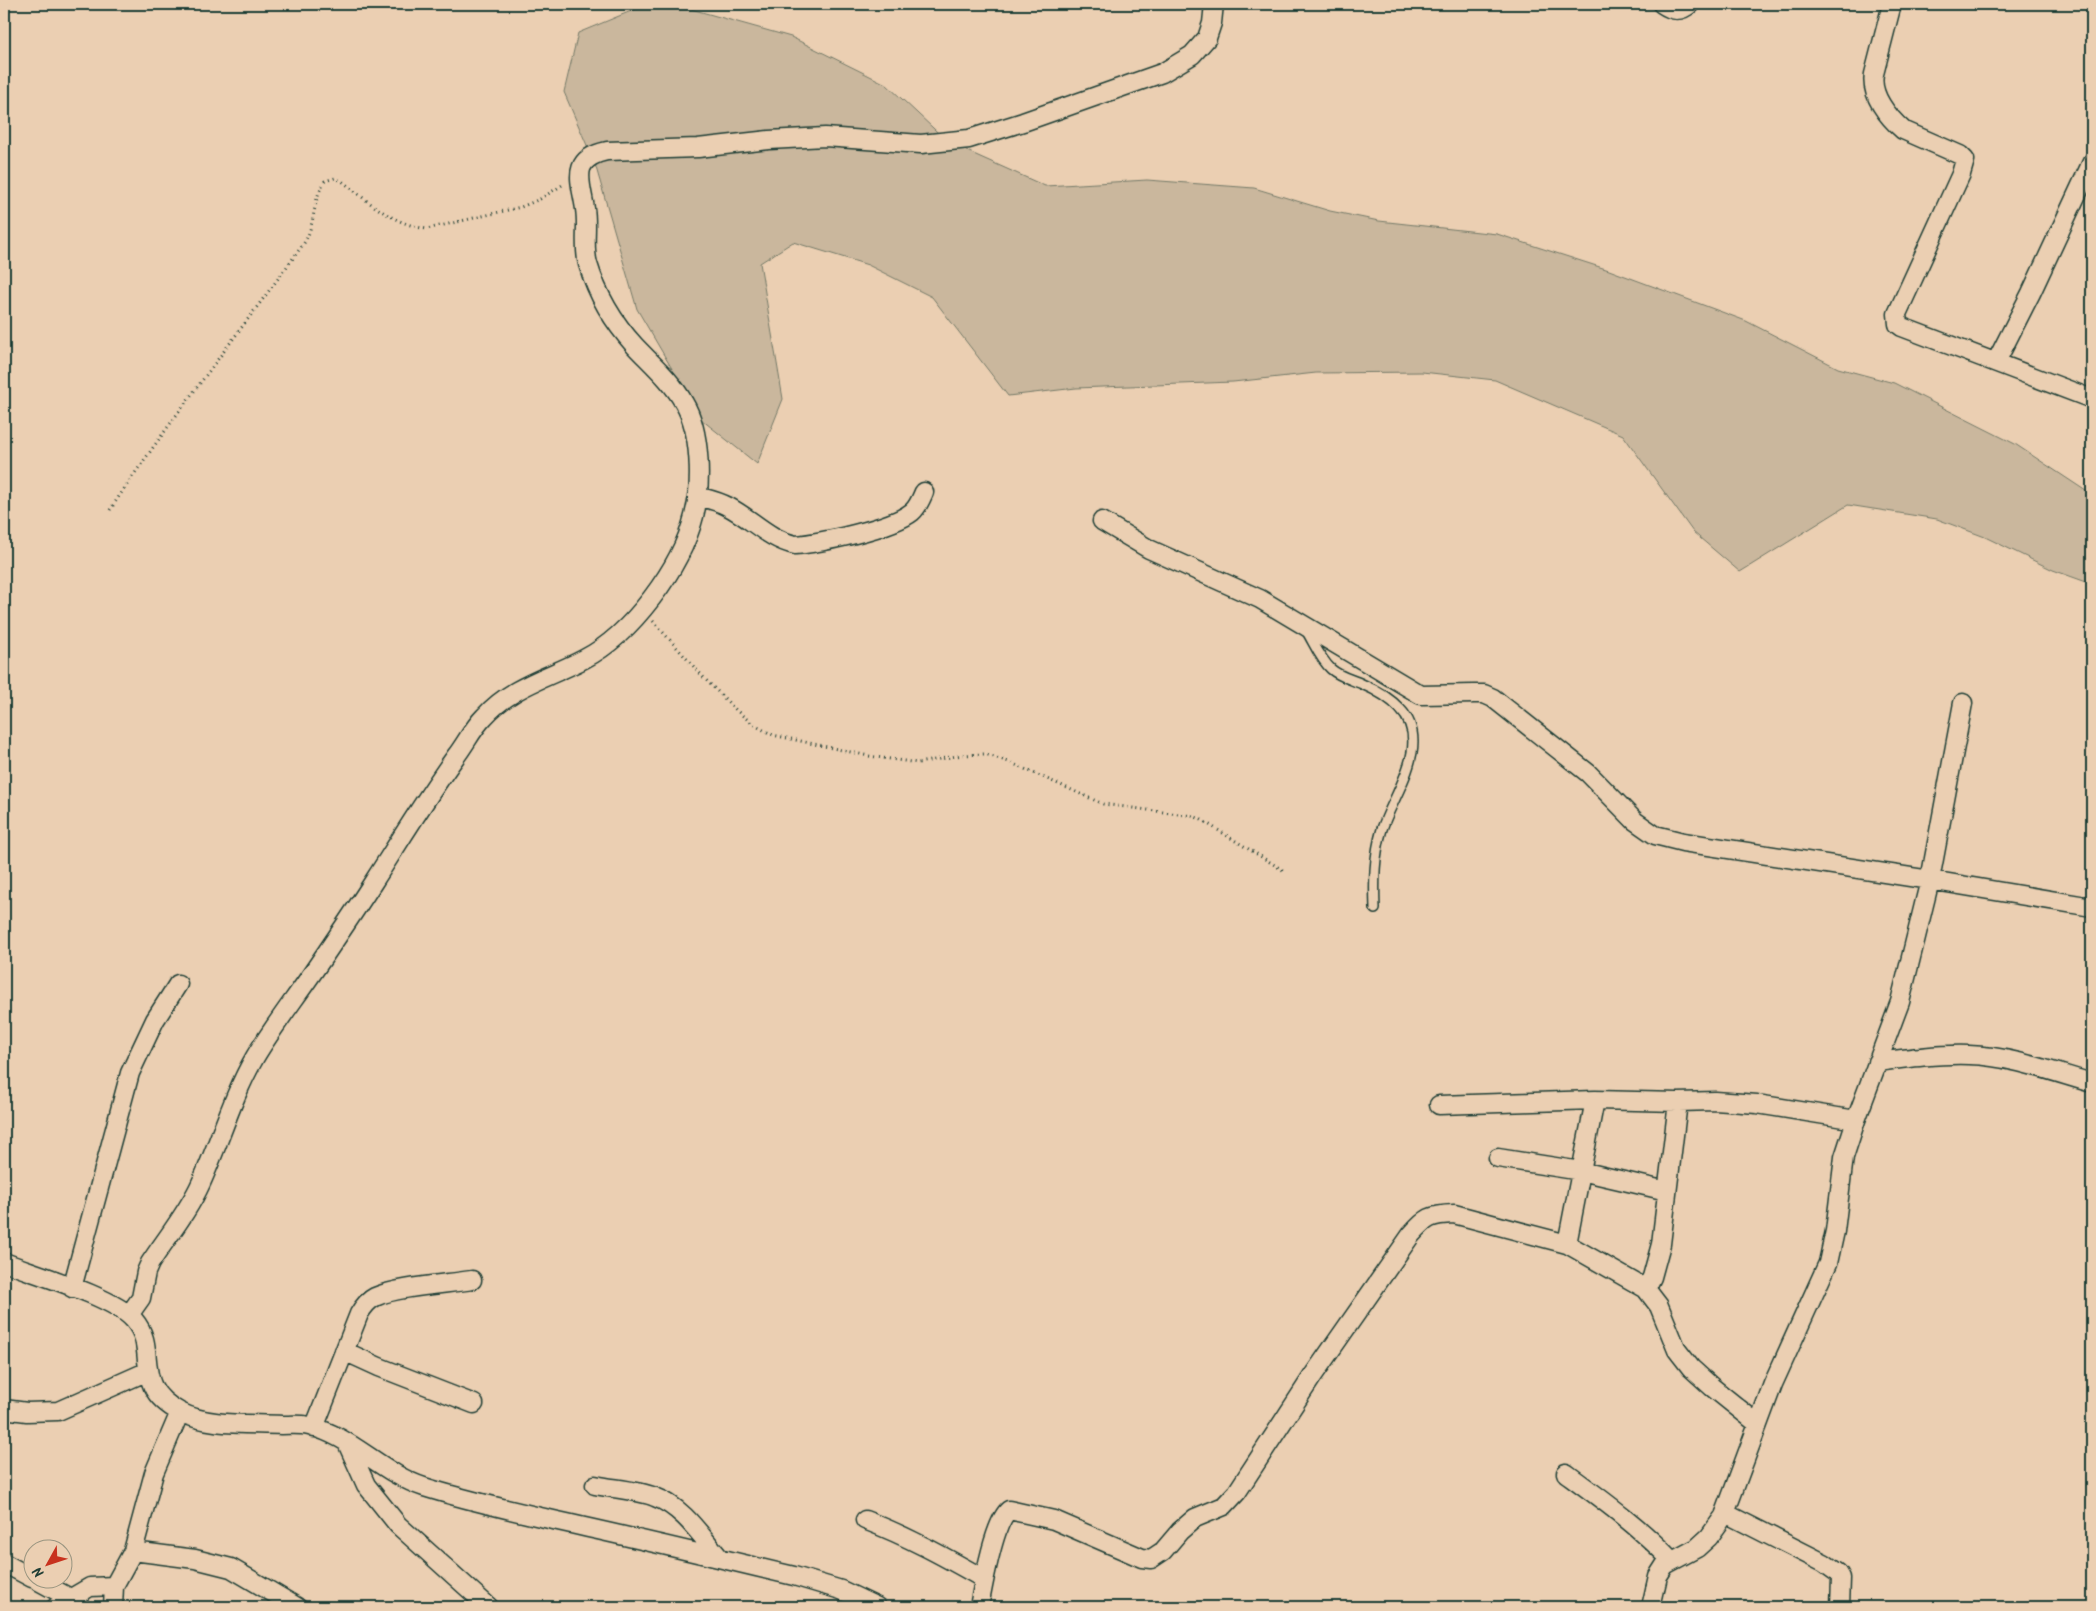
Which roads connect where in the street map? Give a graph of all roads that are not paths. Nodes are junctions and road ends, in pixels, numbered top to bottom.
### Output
1 (1214, 4) edge
2 (1662, 4) edge
3 (1690, 4) edge
4 (1892, 4) edge
5 (2092, 162) edge
6 (1996, 362) junction
7 (2092, 399) edge
8 (924, 492) dead end
9 (697, 496) junction
10 (1102, 521) dead end
11 (1304, 626) junction
12 (1963, 703) dead end
13 (1930, 880) junction
14 (2092, 907) edge
15 (1375, 909) dead end
16 (178, 984) dead end
17 (1877, 1062) junction
18 (2092, 1083) edge
19 (1595, 1100) junction
20 (1678, 1102) junction
21 (1439, 1105) dead end
22 (1856, 1120) junction
23 (1498, 1158) dead end
24 (1581, 1171) junction
25 (1666, 1192) junction
26 (1567, 1244) junction
27 (4, 1262) edge
28 (472, 1280) dead end
29 (72, 1288) junction
30 (1646, 1289) junction
31 (129, 1315) junction
32 (344, 1351) junction
33 (148, 1371) junction
34 (474, 1404) dead end
35 (4, 1409) edge
36 (180, 1412) junction
37 (1758, 1424) junction
38 (314, 1428) junction
39 (347, 1443) junction
40 (1566, 1473) dead end
41 (595, 1485) dead end
42 (1725, 1513) junction
43 (865, 1520) dead end
44 (133, 1551) junction
45 (719, 1558) junction
46 (1672, 1560) junction
47 (4, 1563) edge
48 (22, 1572) edge
49 (984, 1579) junction
50 (114, 1586) junction
51 (45, 1588) edge
52 (63, 1603) edge
53 (113, 1607) edge
54 (297, 1607) edge
55 (489, 1607) edge
56 (877, 1607) edge
57 (979, 1607) edge
58 (1651, 1607) edge
59 (1840, 1607) edge

1 - 9 street
2 - 3 street
4 - 6 street
5 - 6 street
6 - 7 street
8 - 9 street
9 - 31 street
10 - 11 street
11 - 13 street
11 - 15 lane
12 - 13 street
13 - 14 street
13 - 17 street
16 - 29 street
17 - 18 street
17 - 22 street
19 - 20 street
19 - 21 street
19 - 24 street
20 - 22 street
20 - 25 street
22 - 37 street
23 - 24 street
24 - 25 street
24 - 26 street
25 - 30 street
26 - 30 street
26 - 49 street
27 - 29 street
28 - 32 street
29 - 31 street
30 - 37 street
31 - 33 street
32 - 34 street
32 - 38 street
33 - 35 street
33 - 36 street
36 - 38 street
36 - 44 street
37 - 42 street
38 - 39 street
39 - 45 street
39 - 55 street
40 - 46 street
41 - 45 street
42 - 46 street
42 - 59 street
43 - 49 street
44 - 50 street
44 - 54 street
45 - 56 street
46 - 58 street
47 - 48 street
49 - 57 street
50 - 52 street
50 - 53 street
51 - 52 street

